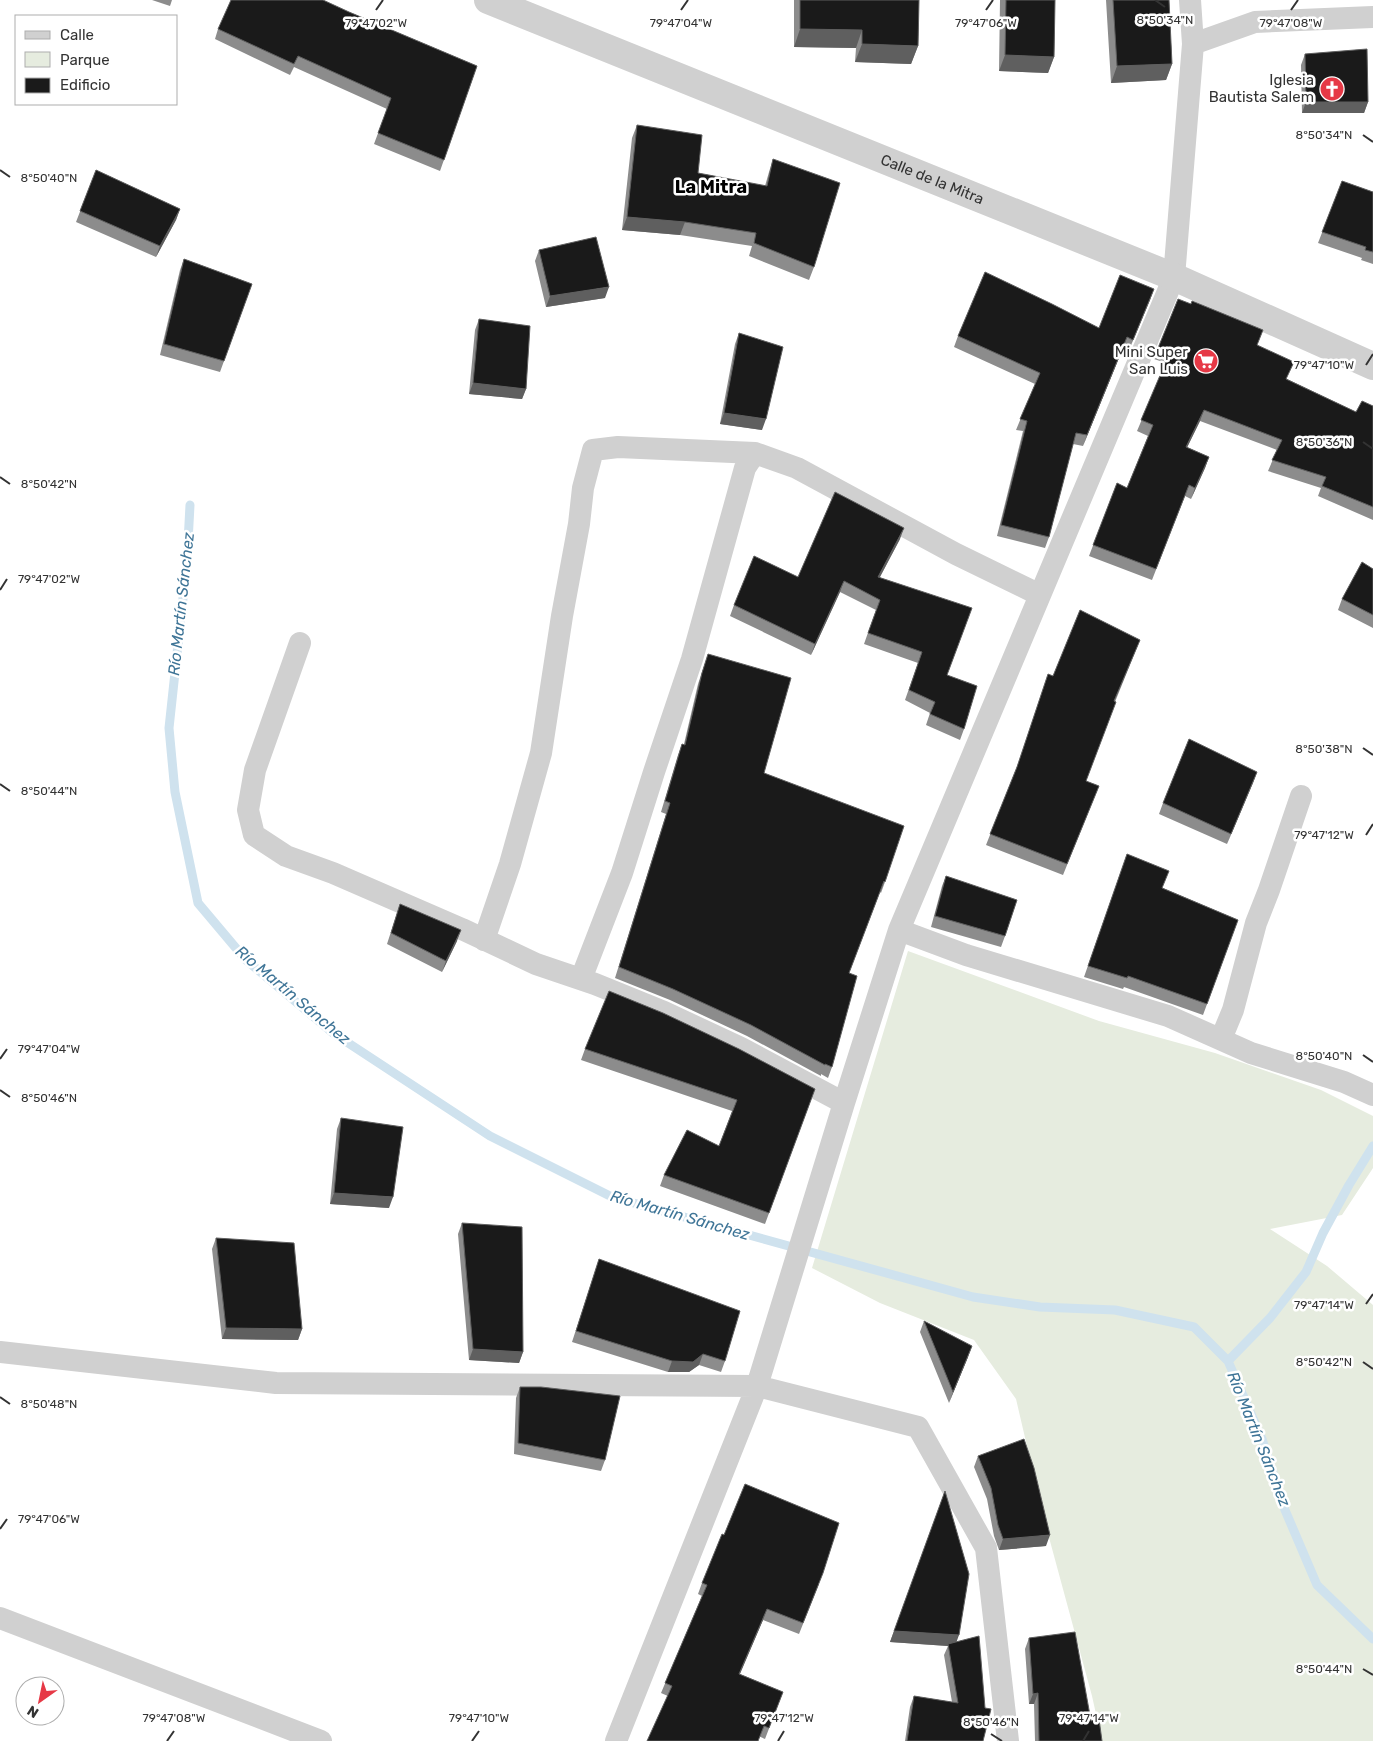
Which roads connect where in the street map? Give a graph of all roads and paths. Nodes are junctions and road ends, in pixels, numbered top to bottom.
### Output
1 (488, 0) edge
2 (1190, 0) edge
3 (1373, 17) edge
4 (1193, 44) junction
5 (1174, 277) junction
6 (1373, 366) edge
7 (755, 453) junction
8 (1040, 594) junction
9 (300, 643) dead end
10 (1301, 796) dead end
11 (899, 930) junction
12 (484, 940) junction
13 (582, 980) junction
14 (1221, 1039) junction
15 (1373, 1095) edge
16 (844, 1103) junction
17 (0, 1352) edge
18 (757, 1386) junction
19 (0, 1618) edge
20 (321, 1741) edge
21 (616, 1741) edge
22 (1008, 1741) edge

1 - 5 street, Calle de la Mitra
2 - 4 street
3 - 4 street
4 - 5 street
5 - 6 street, Calle de la Mitra
5 - 8 street
7 - 8 street
7 - 12 street
7 - 13 street
8 - 11 street
9 - 12 street
10 - 14 street
11 - 14 street
11 - 16 street
12 - 13 street
13 - 16 street
14 - 15 street
16 - 18 street
17 - 18 street
18 - 21 street
18 - 22 street
19 - 20 street

